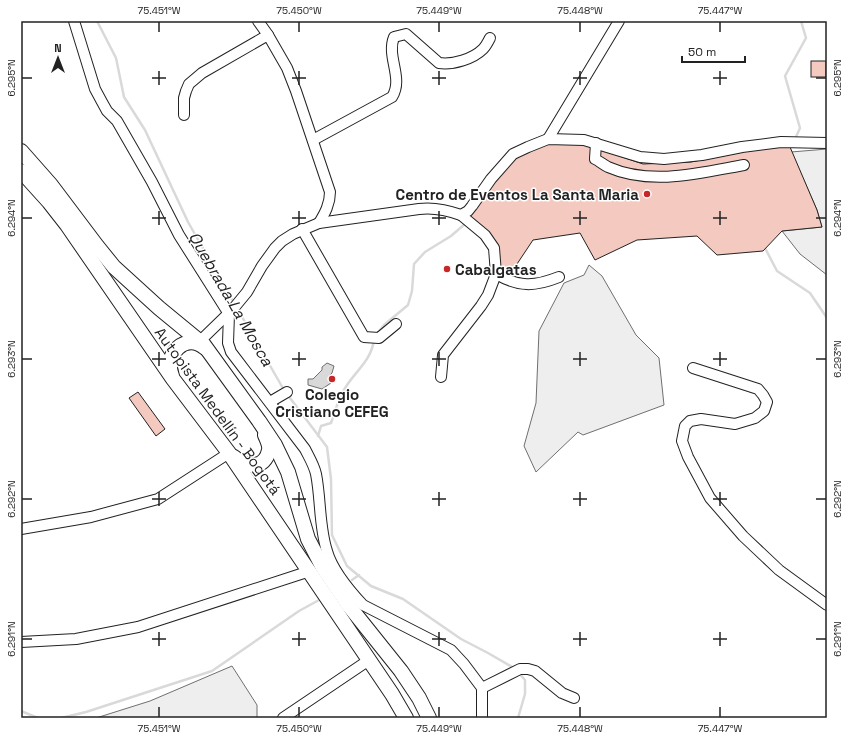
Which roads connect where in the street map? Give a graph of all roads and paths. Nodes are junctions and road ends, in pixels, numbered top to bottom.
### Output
1 (74, 21) edge
2 (258, 21) edge
3 (619, 21) edge
4 (268, 35) junction
5 (490, 38) dead end
6 (184, 115) dead end
7 (548, 139) junction
8 (313, 140) junction
9 (596, 143) junction
10 (827, 143) edge
11 (21, 151) edge
12 (744, 165) dead end
13 (21, 171) edge
14 (466, 219) junction
15 (319, 223) junction
16 (302, 229) junction
17 (496, 274) junction
18 (559, 278) dead end
19 (234, 308) junction
20 (396, 324) dead end
21 (200, 341) junction
22 (210, 353) junction
23 (693, 368) dead end
24 (441, 377) dead end
25 (173, 379) junction
26 (287, 392) dead end
27 (273, 401) junction
28 (259, 421) junction
29 (230, 453) junction
30 (21, 529) edge
31 (310, 571) junction
32 (827, 605) edge
33 (21, 642) edge
34 (369, 660) junction
35 (482, 688) junction
36 (574, 698) dead end
37 (283, 718) edge
38 (406, 718) edge
39 (429, 718) edge
40 (482, 718) edge

1 - 19 street
2 - 4 street
3 - 7 street
4 - 6 street
4 - 8 street
5 - 8 street
7 - 9 street
7 - 14 street
8 - 15 street
9 - 10 street
9 - 12 street
11 - 21 highway, Autopista Medellín - Bogotá
13 - 25 highway, Autopista Medellín - Bogotá
14 - 15 street
14 - 17 street
15 - 16 street
16 - 19 street
16 - 20 street
17 - 18 street
17 - 24 street
19 - 21 street
19 - 27 street
21 - 22 highway, Autopista Medellín - Bogotá
22 - 25 highway
22 - 28 highway, Autopista Medellín - Bogotá
23 - 32 street
25 - 29 highway, Autopista Medellín - Bogotá
26 - 27 street
27 - 35 street
28 - 29 highway
28 - 39 highway, Autopista Medellín - Bogotá
29 - 30 street
29 - 31 highway, Autopista Medellín - Bogotá
31 - 33 street
31 - 34 highway, Autopista Medellín - Bogotá
34 - 37 street
34 - 38 highway, Autopista Medellín - Bogotá
35 - 36 street
35 - 40 street

